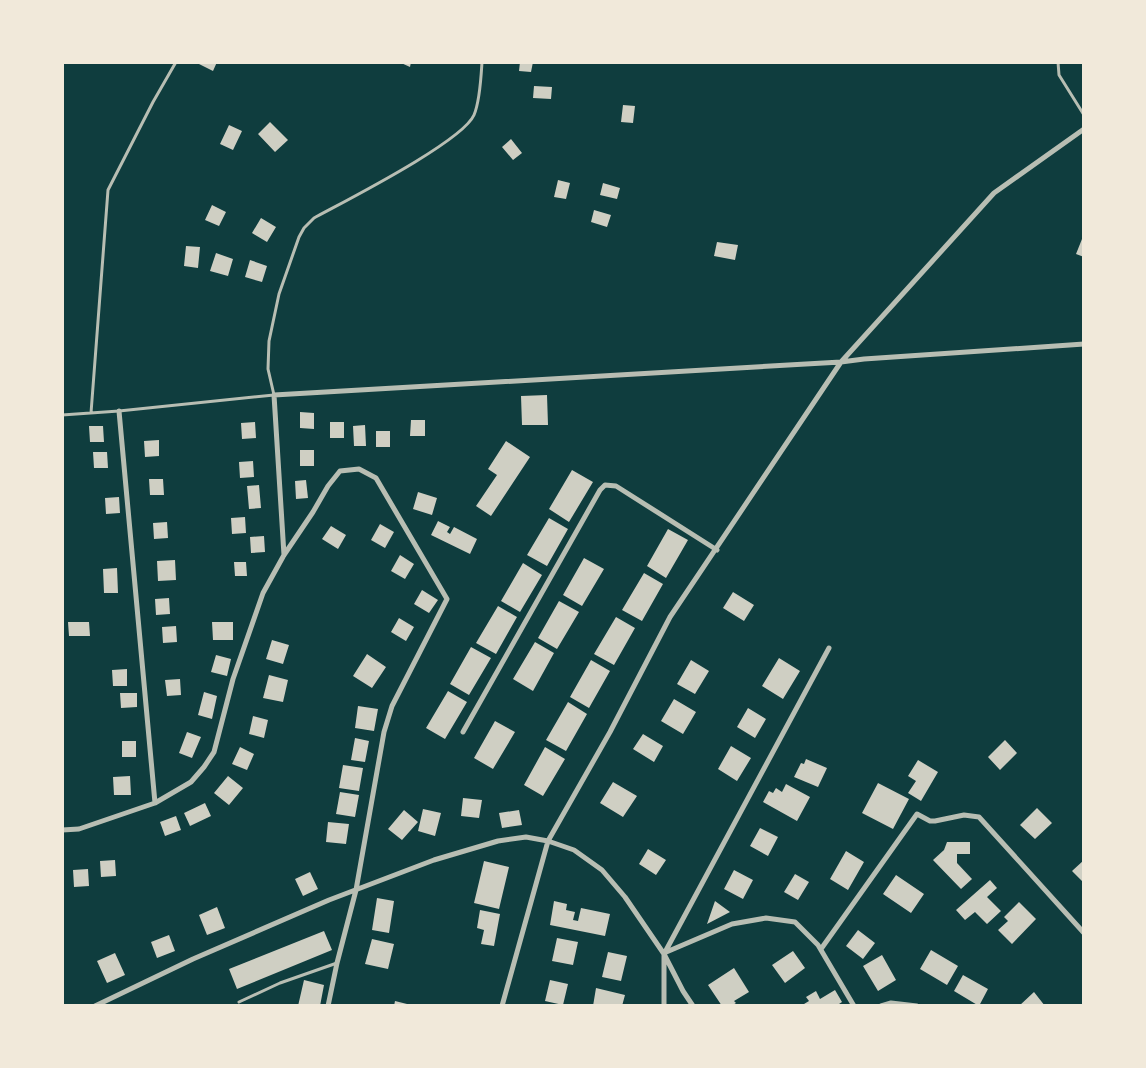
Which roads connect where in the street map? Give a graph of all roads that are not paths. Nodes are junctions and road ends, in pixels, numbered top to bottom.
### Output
1 (176, 62) edge
2 (482, 62) edge
3 (1058, 62) edge
4 (1084, 115) edge
5 (1084, 129) edge
6 (1084, 344) edge
7 (841, 362) junction
8 (274, 395) junction
9 (119, 411) junction
10 (91, 413) junction
11 (62, 415) edge
12 (717, 550) junction
13 (284, 555) junction
14 (829, 648) dead end
15 (464, 732) dead end
16 (155, 803) junction
17 (62, 830) edge
18 (548, 841) junction
19 (356, 890) junction
20 (1084, 933) edge
21 (821, 949) junction
22 (664, 954) junction
23 (336, 963) junction
24 (239, 1002) dead end
25 (95, 1006) edge
26 (328, 1006) edge
27 (502, 1006) edge
28 (664, 1006) edge
29 (693, 1006) edge
30 (854, 1006) edge
31 (882, 1006) edge
32 (917, 1006) edge

1 - 10 lane
2 - 8 lane
3 - 4 lane
5 - 7 street
6 - 7 street
7 - 8 street
7 - 12 street
8 - 9 lane
8 - 13 street
9 - 10 lane
9 - 16 street
10 - 11 lane
12 - 15 street
12 - 18 street
13 - 16 street
13 - 19 street
14 - 22 street
16 - 17 street
18 - 19 street
18 - 22 street
18 - 27 street
19 - 23 street
19 - 25 street
20 - 21 street
21 - 22 street
21 - 30 street
22 - 28 street
22 - 29 street
23 - 24 lane
23 - 26 street
31 - 32 street

